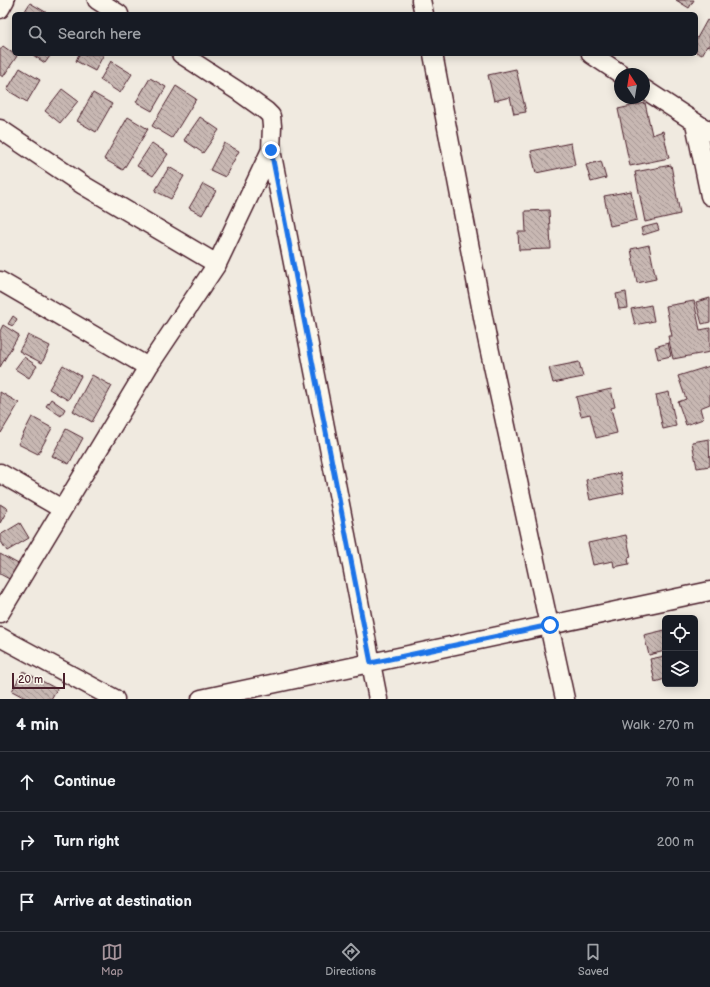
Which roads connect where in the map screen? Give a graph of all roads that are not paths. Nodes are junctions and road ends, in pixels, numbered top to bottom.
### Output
1 (5, 0) edge
2 (97, 0) edge
3 (421, 0) edge
4 (0, 9) edge
5 (116, 12) edge
6 (424, 12) edge
7 (184, 56) edge
8 (438, 56) edge
9 (594, 56) edge
10 (614, 69) edge
11 (650, 94) edge
12 (695, 123) junction
13 (0, 130) edge
14 (710, 132) edge
15 (271, 150) junction
16 (710, 196) edge
17 (216, 264) junction
18 (0, 281) edge
19 (148, 367) junction
20 (0, 473) edge
21 (62, 509) junction
22 (710, 591) edge
23 (0, 613) edge
24 (550, 625) junction
25 (0, 637) edge
26 (371, 663) junction
27 (207, 698) edge
28 (115, 699) edge
29 (378, 699) edge
30 (565, 699) edge

1 - 4 street
2 - 5 street
3 - 6 street
7 - 15 street
8 - 24 street
9 - 10 street
11 - 12 street
12 - 14 street
12 - 16 street
13 - 17 street
15 - 17 street
15 - 26 street
17 - 19 street
18 - 19 street
19 - 21 street
20 - 21 street
21 - 23 street
22 - 24 street
24 - 26 street
24 - 30 street
25 - 28 street
26 - 27 street
26 - 29 street

